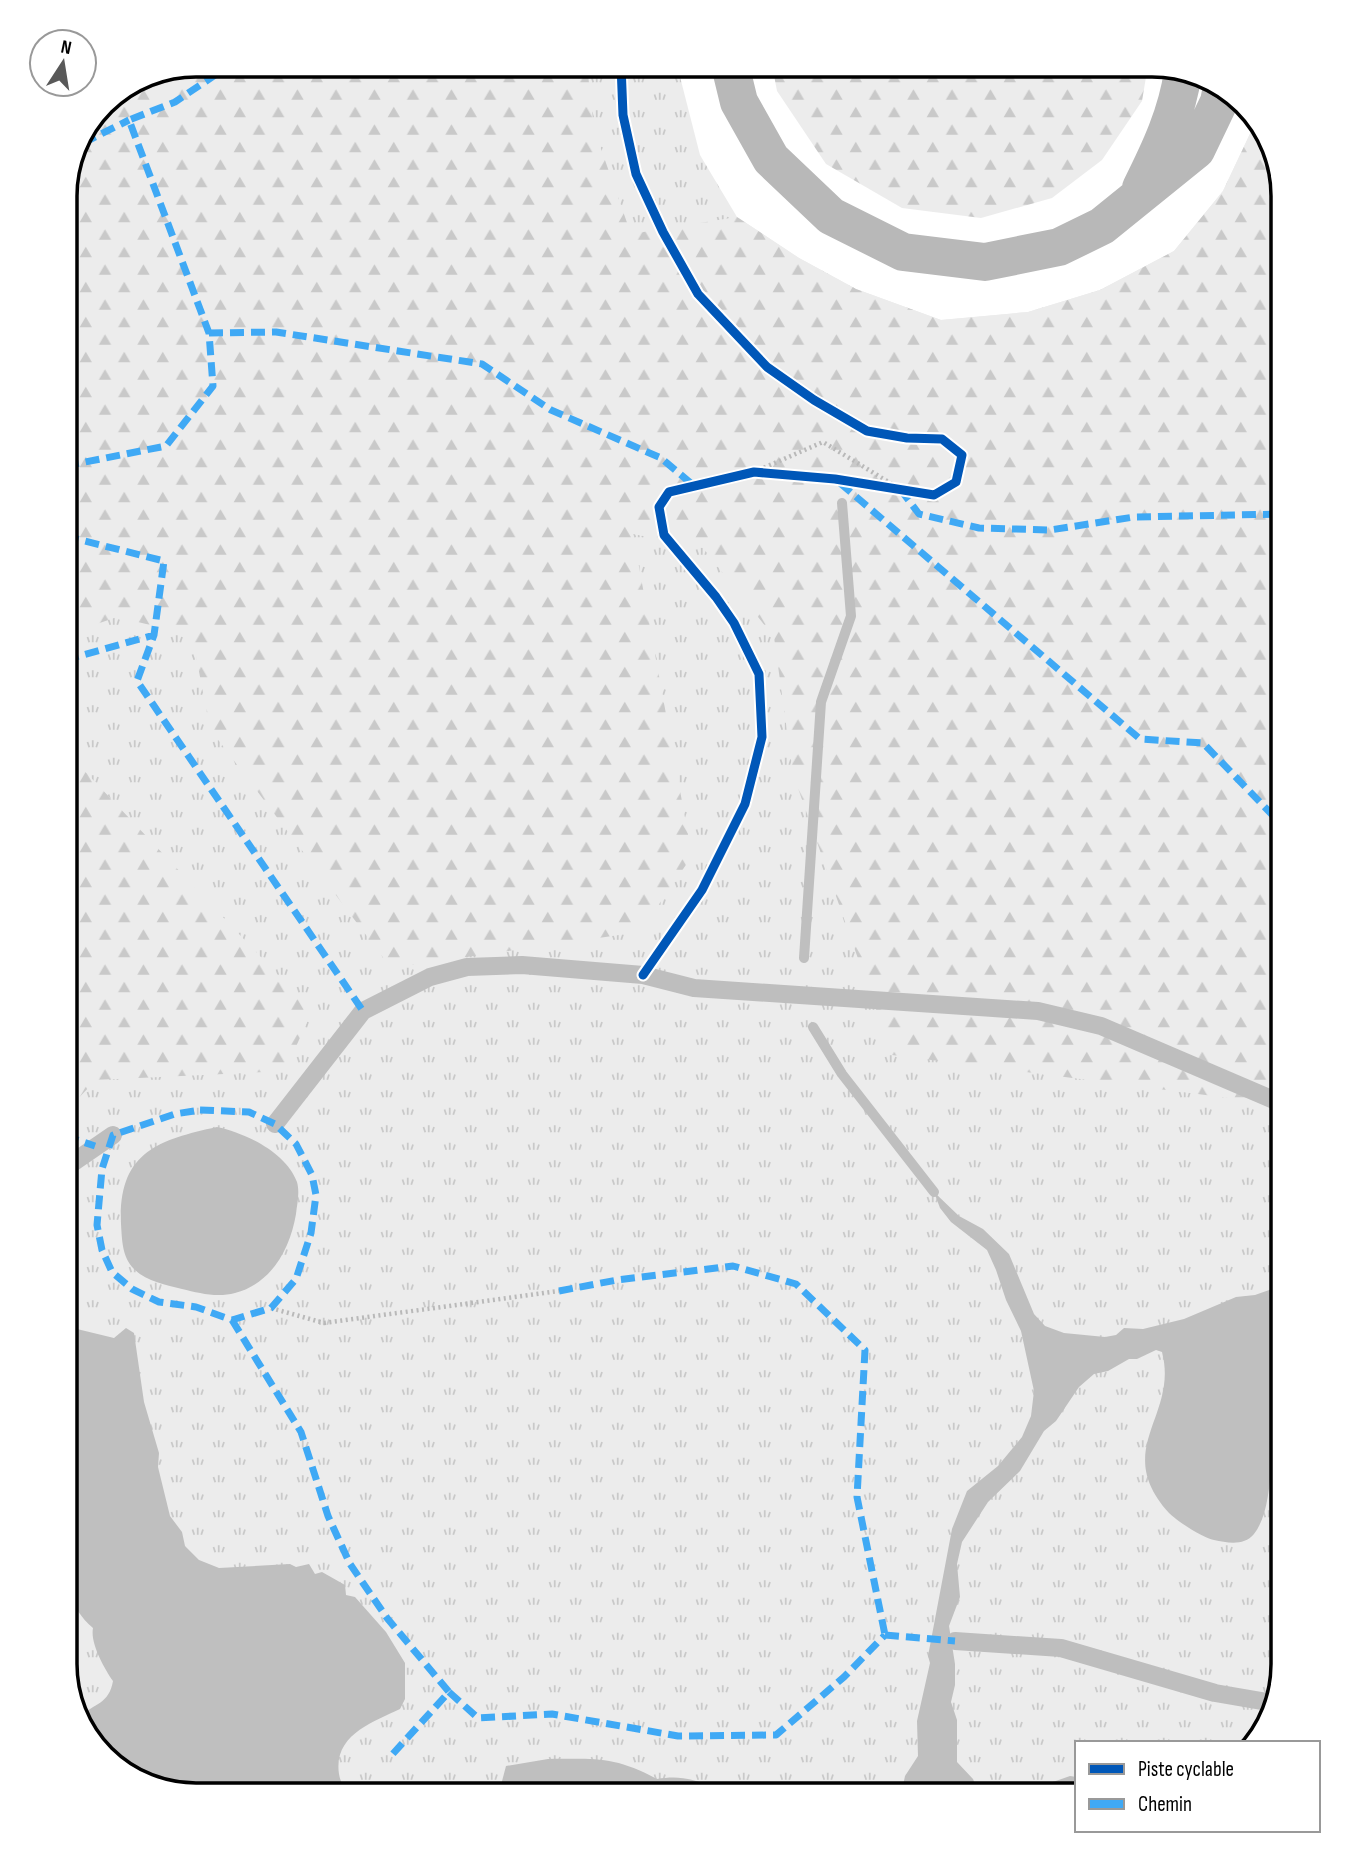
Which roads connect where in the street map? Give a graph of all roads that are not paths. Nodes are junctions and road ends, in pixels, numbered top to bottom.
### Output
1 (733, 77) edge
2 (1182, 81) edge
3 (1220, 99) edge
4 (1136, 199) junction
5 (1271, 1099) edge
6 (275, 1124) dead end
7 (113, 1135) dead end
8 (77, 1160) edge
9 (955, 1641) dead end
10 (1265, 1702) edge

1 - 4 main road
2 - 4 main road
3 - 4 main road
5 - 6 lane
7 - 8 lane
9 - 10 lane

